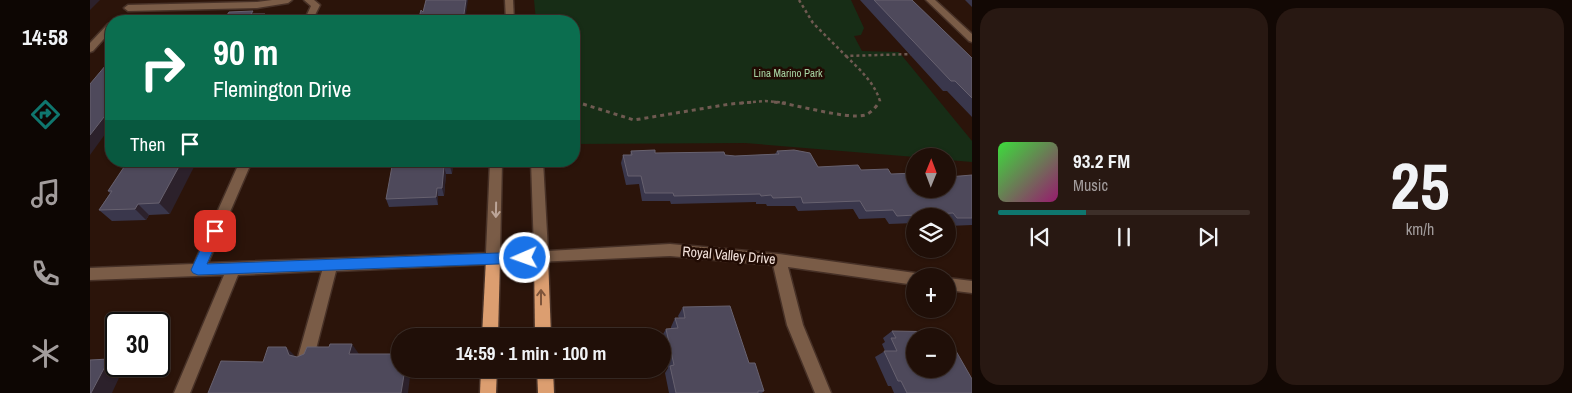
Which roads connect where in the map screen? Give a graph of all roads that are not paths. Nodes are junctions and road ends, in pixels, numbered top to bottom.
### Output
1 (135, 0) edge
2 (288, 0) edge
3 (308, 0) edge
4 (509, 0) edge
5 (930, 0) edge
6 (311, 15) edge
7 (510, 15) edge
8 (105, 33) edge
9 (971, 37) edge
10 (90, 49) edge
11 (243, 167) edge
12 (496, 167) edge
13 (537, 167) edge
14 (541, 257) junction
15 (494, 259) junction
16 (779, 260) junction
17 (332, 264) junction
18 (234, 268) junction
19 (198, 270) junction
20 (90, 274) edge
21 (906, 278) edge
22 (956, 285) edge
23 (972, 287) edge
24 (490, 328) edge
25 (543, 328) edge
26 (306, 357) edge
27 (489, 378) edge
28 (545, 378) edge
29 (182, 393) edge
30 (488, 393) edge
31 (546, 393) edge
32 (823, 393) edge

1 - 2 street
3 - 6 street
4 - 7 street
5 - 9 street
8 - 10 street
11 - 19 street
12 -> 15 street
13 - 14 street
14 - 15 street, Royal Valley Drive
14 - 16 street, Royal Valley Drive
25 -> 14 main road
15 - 17 street, Royal Valley Drive
15 - 24 main road
16 - 21 street, Royal Valley Drive
16 - 32 street
17 - 18 street, Royal Valley Drive
17 - 26 street
18 - 19 street, Royal Valley Drive
18 - 29 street
19 - 20 street, Royal Valley Drive
22 - 23 street
27 - 30 main road
28 - 31 main road

